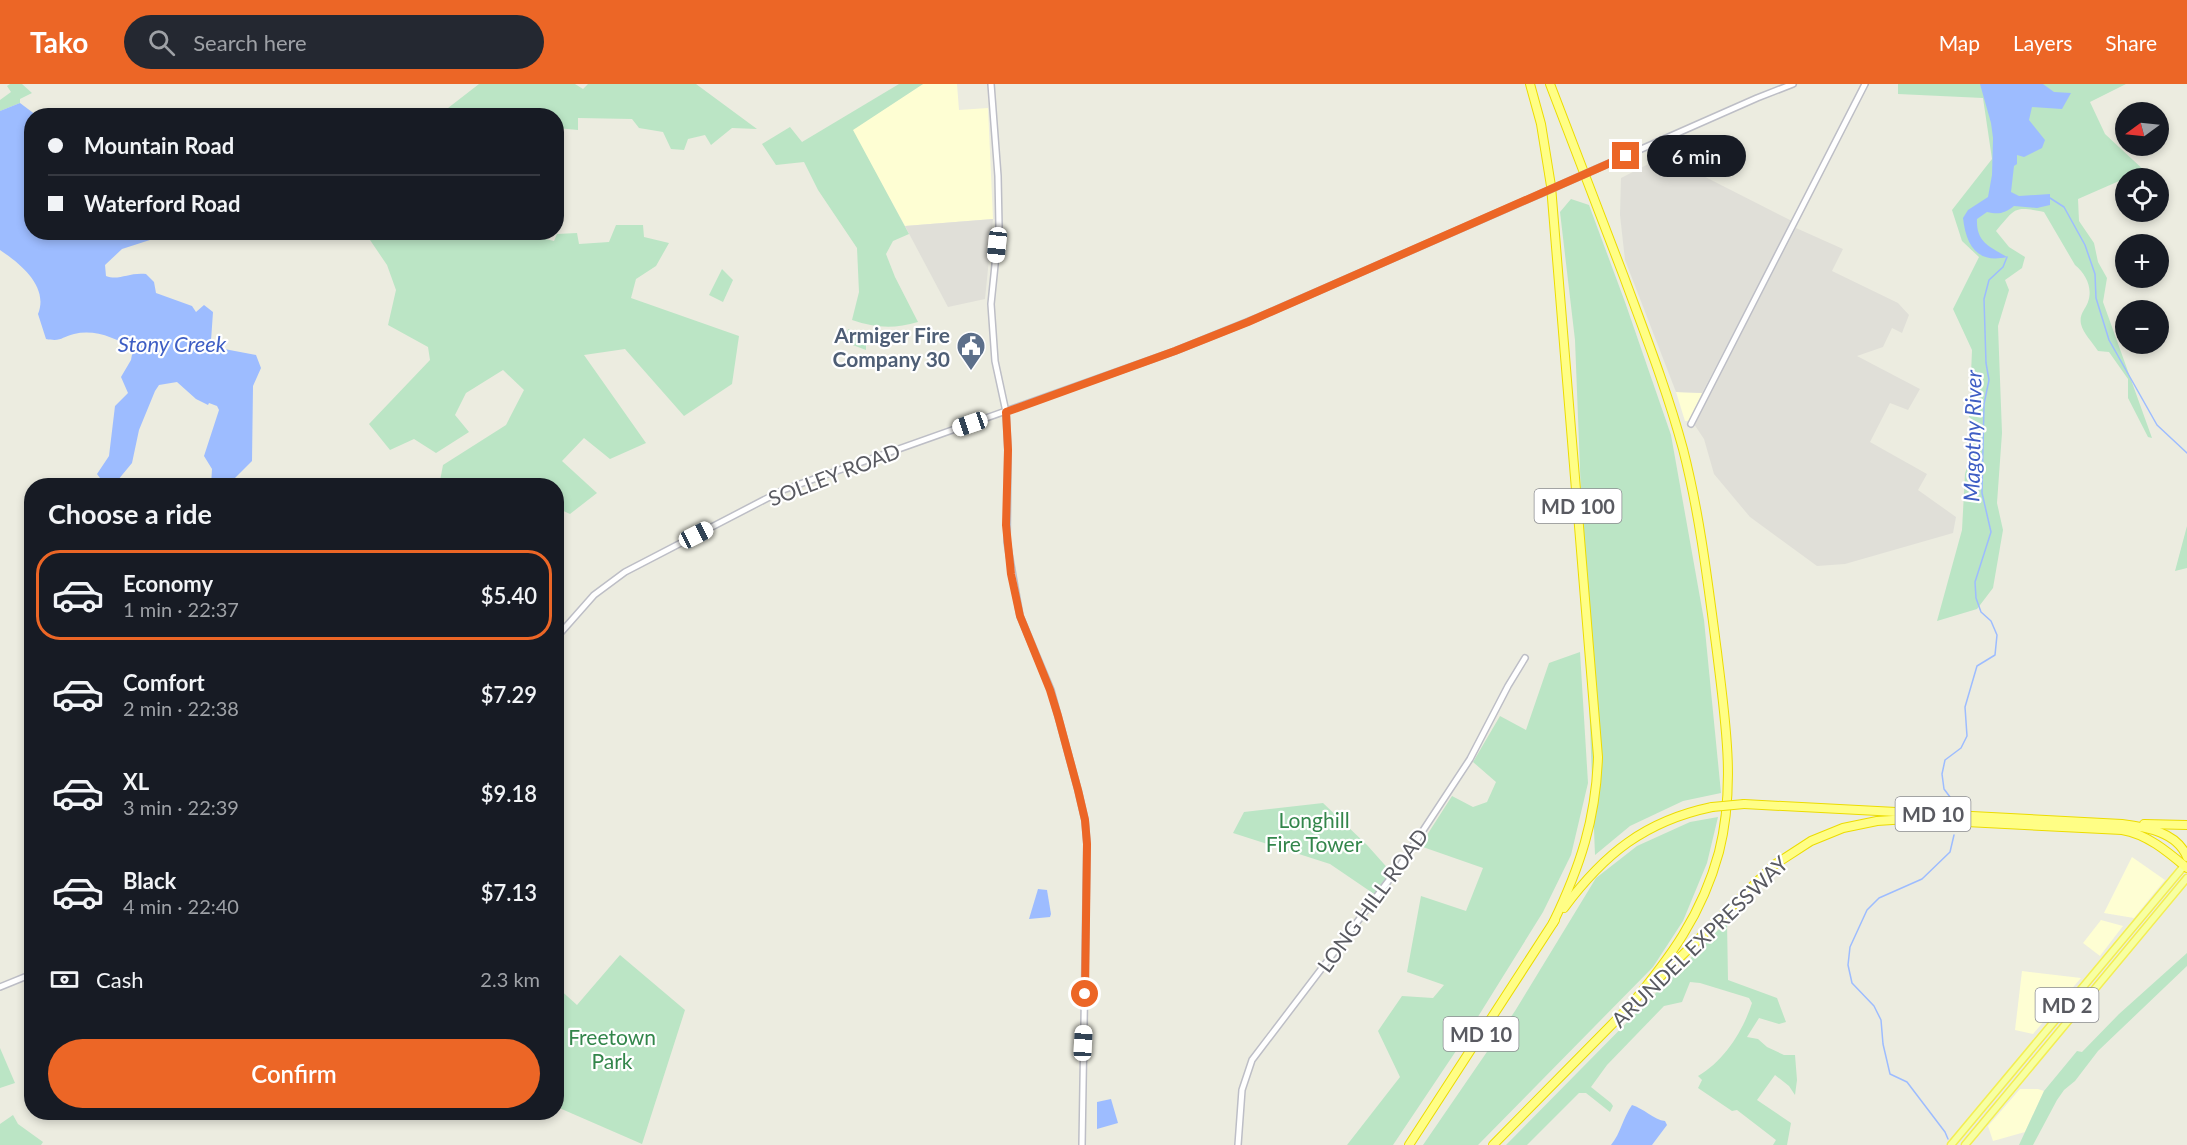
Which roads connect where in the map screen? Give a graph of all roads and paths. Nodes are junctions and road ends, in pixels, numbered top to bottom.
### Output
1 (992, 84) edge
2 (1530, 84) edge
3 (1550, 84) edge
4 (1793, 84) edge
5 (1864, 84) edge
6 (1006, 412) junction
7 (1691, 424) dead end
8 (564, 629) edge
9 (1525, 658) dead end
10 (2121, 824) junction
11 (2187, 825) edge
12 (2186, 863) edge
13 (2187, 878) edge
14 (1553, 923) junction
15 (24, 977) edge
16 (0, 987) edge
17 (1629, 1008) junction
18 (1082, 1145) edge
19 (1238, 1145) edge
20 (1409, 1145) edge
21 (1494, 1145) edge
22 (1951, 1145) edge
23 (1965, 1145) edge

1 - 6 main road
2 - 14 highway, MD 100
3 - 17 highway
4 - 6 main road, SOLLEY ROAD, bridge
5 - 7 main road
6 - 8 main road, SOLLEY ROAD
6 - 18 main road
9 - 19 main road, LONG HILL ROAD
10 - 11 highway
10 - 12 highway, MD 10
10 - 14 highway, MD 10, bridge
12 - 17 highway, ARUNDEL EXPRESSWAY / MD 10
12 - 22 main road, MD 2
13 - 23 main road, MD 2
14 - 20 highway, MD 10
15 - 16 main road
17 - 21 highway, ARUNDEL EXPRESSWAY / MD 10

